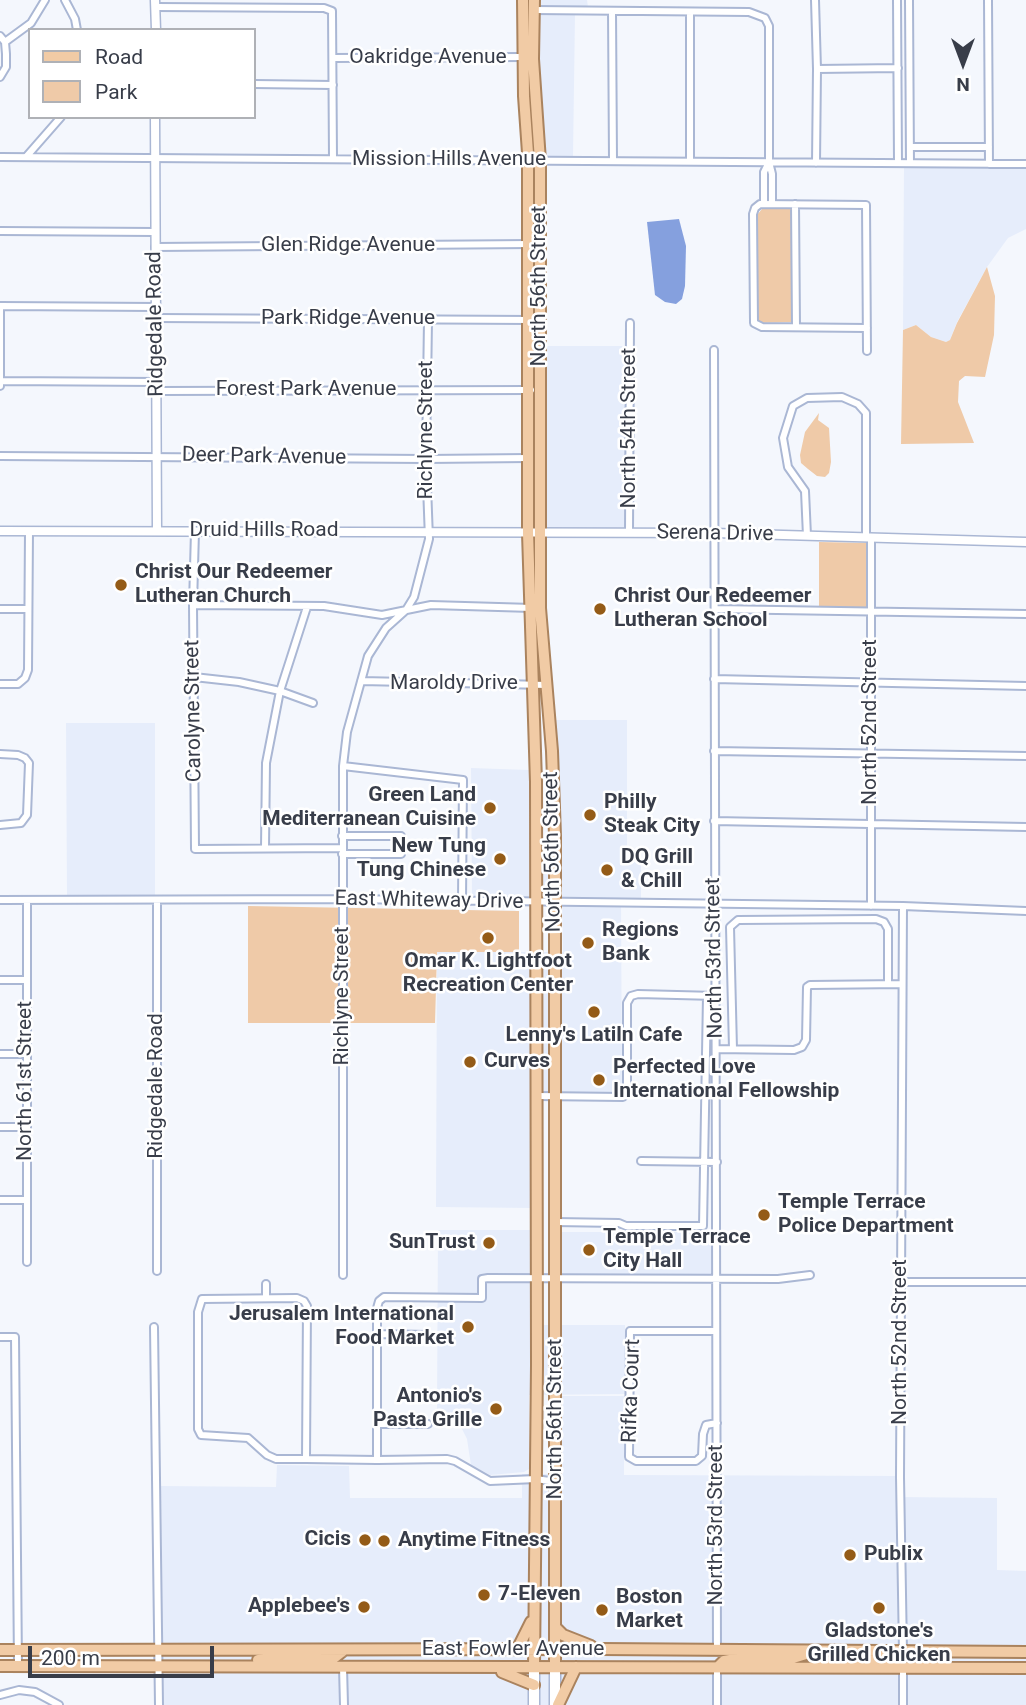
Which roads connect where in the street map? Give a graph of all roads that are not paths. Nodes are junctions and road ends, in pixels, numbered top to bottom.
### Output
1 (45, 0) edge
2 (65, 0) edge
3 (815, 0) edge
4 (897, 0) edge
5 (909, 0) edge
6 (988, 0) edge
7 (156, 3) edge
8 (529, 5) edge
9 (612, 11) junction
10 (690, 12) junction
11 (76, 28) edge
12 (156, 28) edge
13 (0, 36) edge
14 (5, 42) junction
15 (523, 57) junction
16 (333, 58) junction
17 (898, 68) junction
18 (817, 69) junction
19 (0, 76) edge
20 (256, 84) edge
21 (332, 85) junction
22 (59, 119) edge
23 (155, 119) edge
24 (909, 146) junction
25 (989, 147) junction
26 (0, 157) edge
27 (26, 157) junction
28 (155, 158) junction
29 (332, 159) junction
30 (528, 160) junction
31 (613, 160) junction
32 (690, 160) junction
33 (540, 161) junction
34 (769, 162) junction
35 (816, 163) junction
36 (898, 163) junction
37 (910, 163) junction
38 (989, 164) junction
39 (1026, 164) edge
40 (764, 204) junction
41 (772, 204) junction
42 (795, 204) junction
43 (0, 231) edge
44 (155, 232) junction
45 (534, 244) junction
46 (155, 247) junction
47 (0, 306) edge
48 (156, 307) junction
49 (156, 318) junction
50 (428, 320) junction
51 (534, 320) junction
52 (630, 323) dead end
53 (796, 327) junction
54 (866, 328) junction
55 (714, 349) dead end
56 (867, 351) dead end
57 (1, 384) edge
58 (157, 386) junction
59 (427, 390) junction
60 (534, 390) junction
61 (0, 456) edge
62 (157, 456) junction
63 (529, 458) junction
64 (425, 459) junction
65 (0, 531) edge
66 (29, 531) junction
67 (157, 531) junction
68 (195, 531) junction
69 (428, 531) junction
70 (528, 533) junction
71 (540, 533) junction
72 (629, 533) junction
73 (714, 533) junction
74 (807, 536) junction
75 (868, 538) junction
76 (1026, 542) edge
77 (193, 605) junction
78 (307, 607) junction
79 (535, 608) junction
80 (0, 609) edge
81 (28, 609) junction
82 (715, 609) junction
83 (406, 611) junction
84 (872, 611) junction
85 (1026, 614) edge
86 (194, 677) junction
87 (714, 679) junction
88 (361, 681) junction
89 (872, 682) junction
90 (0, 684) edge
91 (534, 685) junction
92 (547, 685) junction
93 (1026, 686) edge
94 (280, 691) junction
95 (313, 703) dead end
96 (714, 751) junction
97 (871, 753) junction
98 (0, 754) edge
99 (1026, 756) edge
100 (343, 766) junction
101 (536, 814) junction
102 (554, 814) junction
103 (714, 821) junction
104 (871, 824) junction
105 (0, 825) edge
106 (1026, 827) edge
107 (342, 836) junction
108 (265, 848) junction
109 (342, 851) junction
110 (0, 900) edge
111 (27, 900) junction
112 (157, 900) junction
113 (343, 900) junction
114 (462, 902) junction
115 (537, 903) junction
116 (554, 903) junction
117 (715, 905) junction
118 (871, 906) junction
119 (903, 906) junction
120 (1026, 911) edge
121 (537, 966) junction
122 (555, 973) junction
123 (537, 979) junction
124 (0, 980) edge
125 (25, 980) junction
126 (888, 984) junction
127 (902, 984) junction
128 (706, 996) junction
129 (716, 996) junction
130 (716, 1049) junction
131 (733, 1049) junction
132 (0, 1054) edge
133 (25, 1054) junction
134 (555, 1084) junction
135 (627, 1089) junction
136 (537, 1090) junction
137 (703, 1090) junction
138 (716, 1090) junction
139 (555, 1097) junction
140 (0, 1127) edge
141 (26, 1128) junction
142 (641, 1161) dead end
143 (704, 1162) junction
144 (717, 1162) junction
145 (0, 1200) edge
146 (27, 1200) junction
147 (555, 1222) junction
148 (27, 1262) dead end
149 (157, 1271) dead end
150 (343, 1275) dead end
151 (810, 1275) dead end
152 (555, 1278) junction
153 (716, 1278) junction
154 (537, 1279) junction
155 (902, 1282) junction
156 (1026, 1282) edge
157 (266, 1284) dead end
158 (266, 1298) junction
159 (154, 1327) dead end
160 (716, 1331) junction
161 (377, 1334) junction
162 (427, 1335) dead end
163 (0, 1337) edge
164 (717, 1423) junction
165 (377, 1424) junction
166 (428, 1424) dead end
167 (306, 1460) junction
168 (377, 1460) junction
169 (536, 1479) junction
170 (556, 1482) junction
171 (533, 1616) junction
172 (555, 1627) junction
173 (555, 1649) junction
174 (600, 1649) junction
175 (0, 1650) edge
176 (18, 1650) junction
177 (159, 1650) junction
178 (344, 1650) junction
179 (517, 1650) junction
180 (533, 1650) junction
181 (718, 1650) junction
182 (818, 1651) junction
183 (903, 1652) junction
184 (1026, 1652) edge
185 (992, 1653) junction
186 (1026, 1661) edge
187 (0, 1666) edge
188 (18, 1666) junction
189 (159, 1667) junction
190 (247, 1667) junction
191 (343, 1667) junction
192 (534, 1667) junction
193 (555, 1667) junction
194 (576, 1667) junction
195 (489, 1668) junction
196 (718, 1668) junction
197 (794, 1668) junction
198 (903, 1668) junction
199 (975, 1668) junction
200 (1026, 1668) edge
201 (534, 1685) junction
202 (0, 1695) edge
203 (60, 1705) edge
204 (159, 1705) edge
205 (344, 1705) edge
206 (534, 1705) edge
207 (556, 1705) edge
208 (718, 1705) edge
209 (903, 1705) edge

1 - 14 street
2 - 11 street
3 - 18 street
4 - 17 street
5 - 24 street
6 - 25 street
7 - 12 street
7 - 16 street
8 - 9 street
8 - 15 main road, North 56th Street
8 - 33 main road, North 56th Street
9 - 10 street
9 - 31 street
10 - 32 street
10 - 34 street
13 - 14 street
14 - 19 street
15 - 16 street, Oakridge Avenue
15 - 30 main road, North 56th Street
16 - 21 street
17 - 18 street
17 - 36 street
18 - 35 street
20 - 21 street
21 - 29 street
22 - 27 street
23 - 28 street, Ridgedale Road
24 - 25 street
24 - 37 street
25 - 38 street
26 - 27 street, Mission Hills Avenue
27 - 28 street, Mission Hills Avenue
28 - 29 street, Mission Hills Avenue
28 - 44 street, Ridgedale Road
29 - 30 street, Mission Hills Avenue
30 - 33 street, Mission Hills Avenue
30 - 45 main road, North 56th Street
31 - 32 street, Mission Hills Avenue
31 - 33 street, Mission Hills Avenue
32 - 34 street, Mission Hills Avenue
33 - 45 main road, North 56th Street
34 - 35 street, Mission Hills Avenue
34 - 40 street
34 - 41 street
35 - 36 street, Mission Hills Avenue
36 - 37 street, Mission Hills Avenue
37 - 38 street, Mission Hills Avenue
38 - 39 street, Mission Hills Avenue
40 - 41 street
40 - 53 street
41 - 42 street
42 - 53 street
42 - 54 street
43 - 44 street
44 - 46 street, Ridgedale Road
45 - 46 street, Glen Ridge Avenue
45 - 51 main road, North 56th Street
46 - 48 street, Ridgedale Road
47 - 48 street
47 - 57 street
48 - 49 street, Ridgedale Road
49 - 50 street, Park Ridge Avenue
49 - 58 street, Ridgedale Road
50 - 51 street, Park Ridge Avenue
50 - 59 street, Richlyne Street
51 - 60 main road, North 56th Street
52 - 72 street, North 54th Street
53 - 54 street
54 - 56 street
55 - 73 street, North 53rd Street
57 - 58 street, Forest Park Avenue
58 - 59 street, Forest Park Avenue
58 - 62 street, Ridgedale Road
59 - 60 street, Forest Park Avenue
59 - 64 street, Richlyne Street
60 - 63 main road, North 56th Street
60 - 71 main road, North 56th Street
61 - 62 street, Deer Park Avenue
62 - 64 street, Deer Park Avenue
62 - 67 street, Ridgedale Road
63 - 64 street, Deer Park Avenue
63 - 70 main road, North 56th Street
64 - 69 street, Richlyne Street
65 - 66 street, Druid Hills Road
66 - 67 street, Druid Hills Road
66 - 81 street
67 - 68 street, Druid Hills Road
68 - 69 street, Druid Hills Road
68 - 77 street, Carolyne Street
69 - 70 street, Druid Hills Road
69 - 83 street, Richlyne Street
70 - 71 street, Serena Drive
70 - 79 main road, North 56th Street
71 - 72 street, Serena Drive
71 - 79 main road, North 56th Street
72 - 73 street, Serena Drive
73 - 74 street, Serena Drive
73 - 82 street, North 53rd Street
74 - 75 street, Serena Drive
74 - 75 street, North 52nd Street
75 - 76 street, Serena Drive
75 - 84 street, North 52nd Street
77 - 78 street
77 - 86 street, Carolyne Street
78 - 83 street
78 - 94 street
79 - 83 street
79 - 91 main road, North 56th Street
79 - 92 main road, North 56th Street
80 - 81 street
81 - 90 street
82 - 84 street
82 - 87 street, North 53rd Street
83 - 88 street, Richlyne Street
84 - 85 street
84 - 89 street, North 52nd Street
86 - 94 street
86 - 108 street, Carolyne Street
87 - 89 street
87 - 96 street, North 53rd Street
88 - 91 street, Maroldy Drive
88 - 100 street, Richlyne Street
89 - 93 street
89 - 97 street, North 52nd Street
91 - 92 street, Maroldy Drive
91 - 101 main road, North 56th Street
92 - 102 main road, North 56th Street
94 - 95 street
94 - 108 street
96 - 97 street
96 - 103 street, North 53rd Street
97 - 99 street
97 - 104 street, North 52nd Street
98 - 105 street
100 - 107 street, Richlyne Street
100 - 114 street
101 - 102 main road
101 - 115 main road, North 56th Street
102 - 116 main road, North 56th Street
103 - 104 street
103 - 117 street, North 53rd Street
104 - 106 street
104 - 118 street, North 52nd Street
107 - 109 street, Richlyne Street
107 - 109 street
108 - 109 street
109 - 113 street, Richlyne Street
110 - 111 street, East Whiteway Drive
111 - 112 street, East Whiteway Drive
111 - 125 street, North 61st Street
112 - 113 street, East Whiteway Drive
112 - 149 street, Ridgedale Road
113 - 114 street, East Whiteway Drive
113 - 150 street, Richlyne Street
114 - 115 street, East Whiteway Drive
115 - 116 street, East Whiteway Drive
115 - 121 main road, North 56th Street
116 - 117 street, East Whiteway Drive
116 - 122 main road, North 56th Street
117 - 118 street, East Whiteway Drive
117 - 129 street, North 53rd Street
118 - 119 street, East Whiteway Drive
119 - 120 street, East Whiteway Drive
119 - 127 street, North 52nd Street
121 - 122 main road
121 - 123 main road, North 56th Street
122 - 123 main road
122 - 134 main road, North 56th Street
123 - 136 main road, North 56th Street
124 - 125 street
125 - 133 street, North 61st Street
126 - 127 street
126 - 131 street
126 - 131 street
127 - 155 street, North 52nd Street
128 - 129 street
128 - 135 street
128 - 137 street
129 - 130 street, North 53rd Street
130 - 131 street
130 - 138 street, North 53rd Street
132 - 133 street
133 - 141 street, North 61st Street
134 - 136 main road
134 - 139 main road, North 56th Street
135 - 137 street
135 - 139 street
136 - 139 street
136 - 154 main road, North 56th Street
137 - 138 street
137 - 143 street
138 - 144 street, North 53rd Street
139 - 147 main road, North 56th Street
140 - 141 street
141 - 146 street, North 61st Street
142 - 143 street
143 - 144 street
143 - 147 street
144 - 153 street, North 53rd Street
145 - 146 street
146 - 148 street, North 61st Street
147 - 152 main road, North 56th Street
151 - 153 street
152 - 153 street
152 - 154 street
152 - 170 main road, North 56th Street
153 - 160 street, North 53rd Street
154 - 161 street
154 - 169 main road, North 56th Street
155 - 156 street
155 - 183 street, North 52nd Street
157 - 158 street
158 - 167 street
158 - 167 street
159 - 177 street
160 - 164 street, North 53rd Street
160 - 164 street, Rifka Court
161 - 162 street
161 - 165 street
163 - 176 street
164 - 181 street, North 53rd Street
165 - 166 street
165 - 168 street
167 - 168 street
168 - 169 street
169 - 170 street
169 - 171 main road, North 56th Street
170 - 172 main road, North 56th Street
171 - 179 main road
171 - 180 main road, North 56th Street
172 - 173 main road, North 56th Street
172 - 174 main road
173 - 174 main road, East Fowler Avenue
173 - 180 main road, East Fowler Avenue
173 - 193 main road, North 56th Street
174 - 181 main road, East Fowler Avenue
175 - 176 main road, East Fowler Avenue
176 - 177 main road, East Fowler Avenue
176 - 188 street
177 - 178 main road, East Fowler Avenue
177 - 189 street
178 - 179 main road, East Fowler Avenue
178 - 190 main road
179 - 180 main road, East Fowler Avenue
180 - 192 main road, North 56th Street
181 - 182 main road, East Fowler Avenue
182 - 183 main road, East Fowler Avenue
182 - 196 main road
183 - 185 main road, East Fowler Avenue
183 - 197 main road
184 - 185 main road, East Fowler Avenue
185 - 198 main road
186 - 199 main road
187 - 188 main road, East Fowler Avenue
188 - 189 main road, East Fowler Avenue
189 - 190 main road, East Fowler Avenue
189 - 204 street
190 - 191 main road, East Fowler Avenue
191 - 195 main road, East Fowler Avenue
191 - 205 street
192 - 193 main road, East Fowler Avenue
192 - 195 main road, East Fowler Avenue
192 - 201 main road, North 56th Street
193 - 194 main road, East Fowler Avenue
193 - 207 main road, North 56th Street
194 - 196 main road, East Fowler Avenue
194 - 207 main road
195 - 201 main road
196 - 197 main road, East Fowler Avenue
196 - 208 street
197 - 198 main road, East Fowler Avenue
198 - 199 main road, East Fowler Avenue
198 - 209 street
199 - 200 main road, East Fowler Avenue
201 - 206 main road, North 56th Street
202 - 203 street

